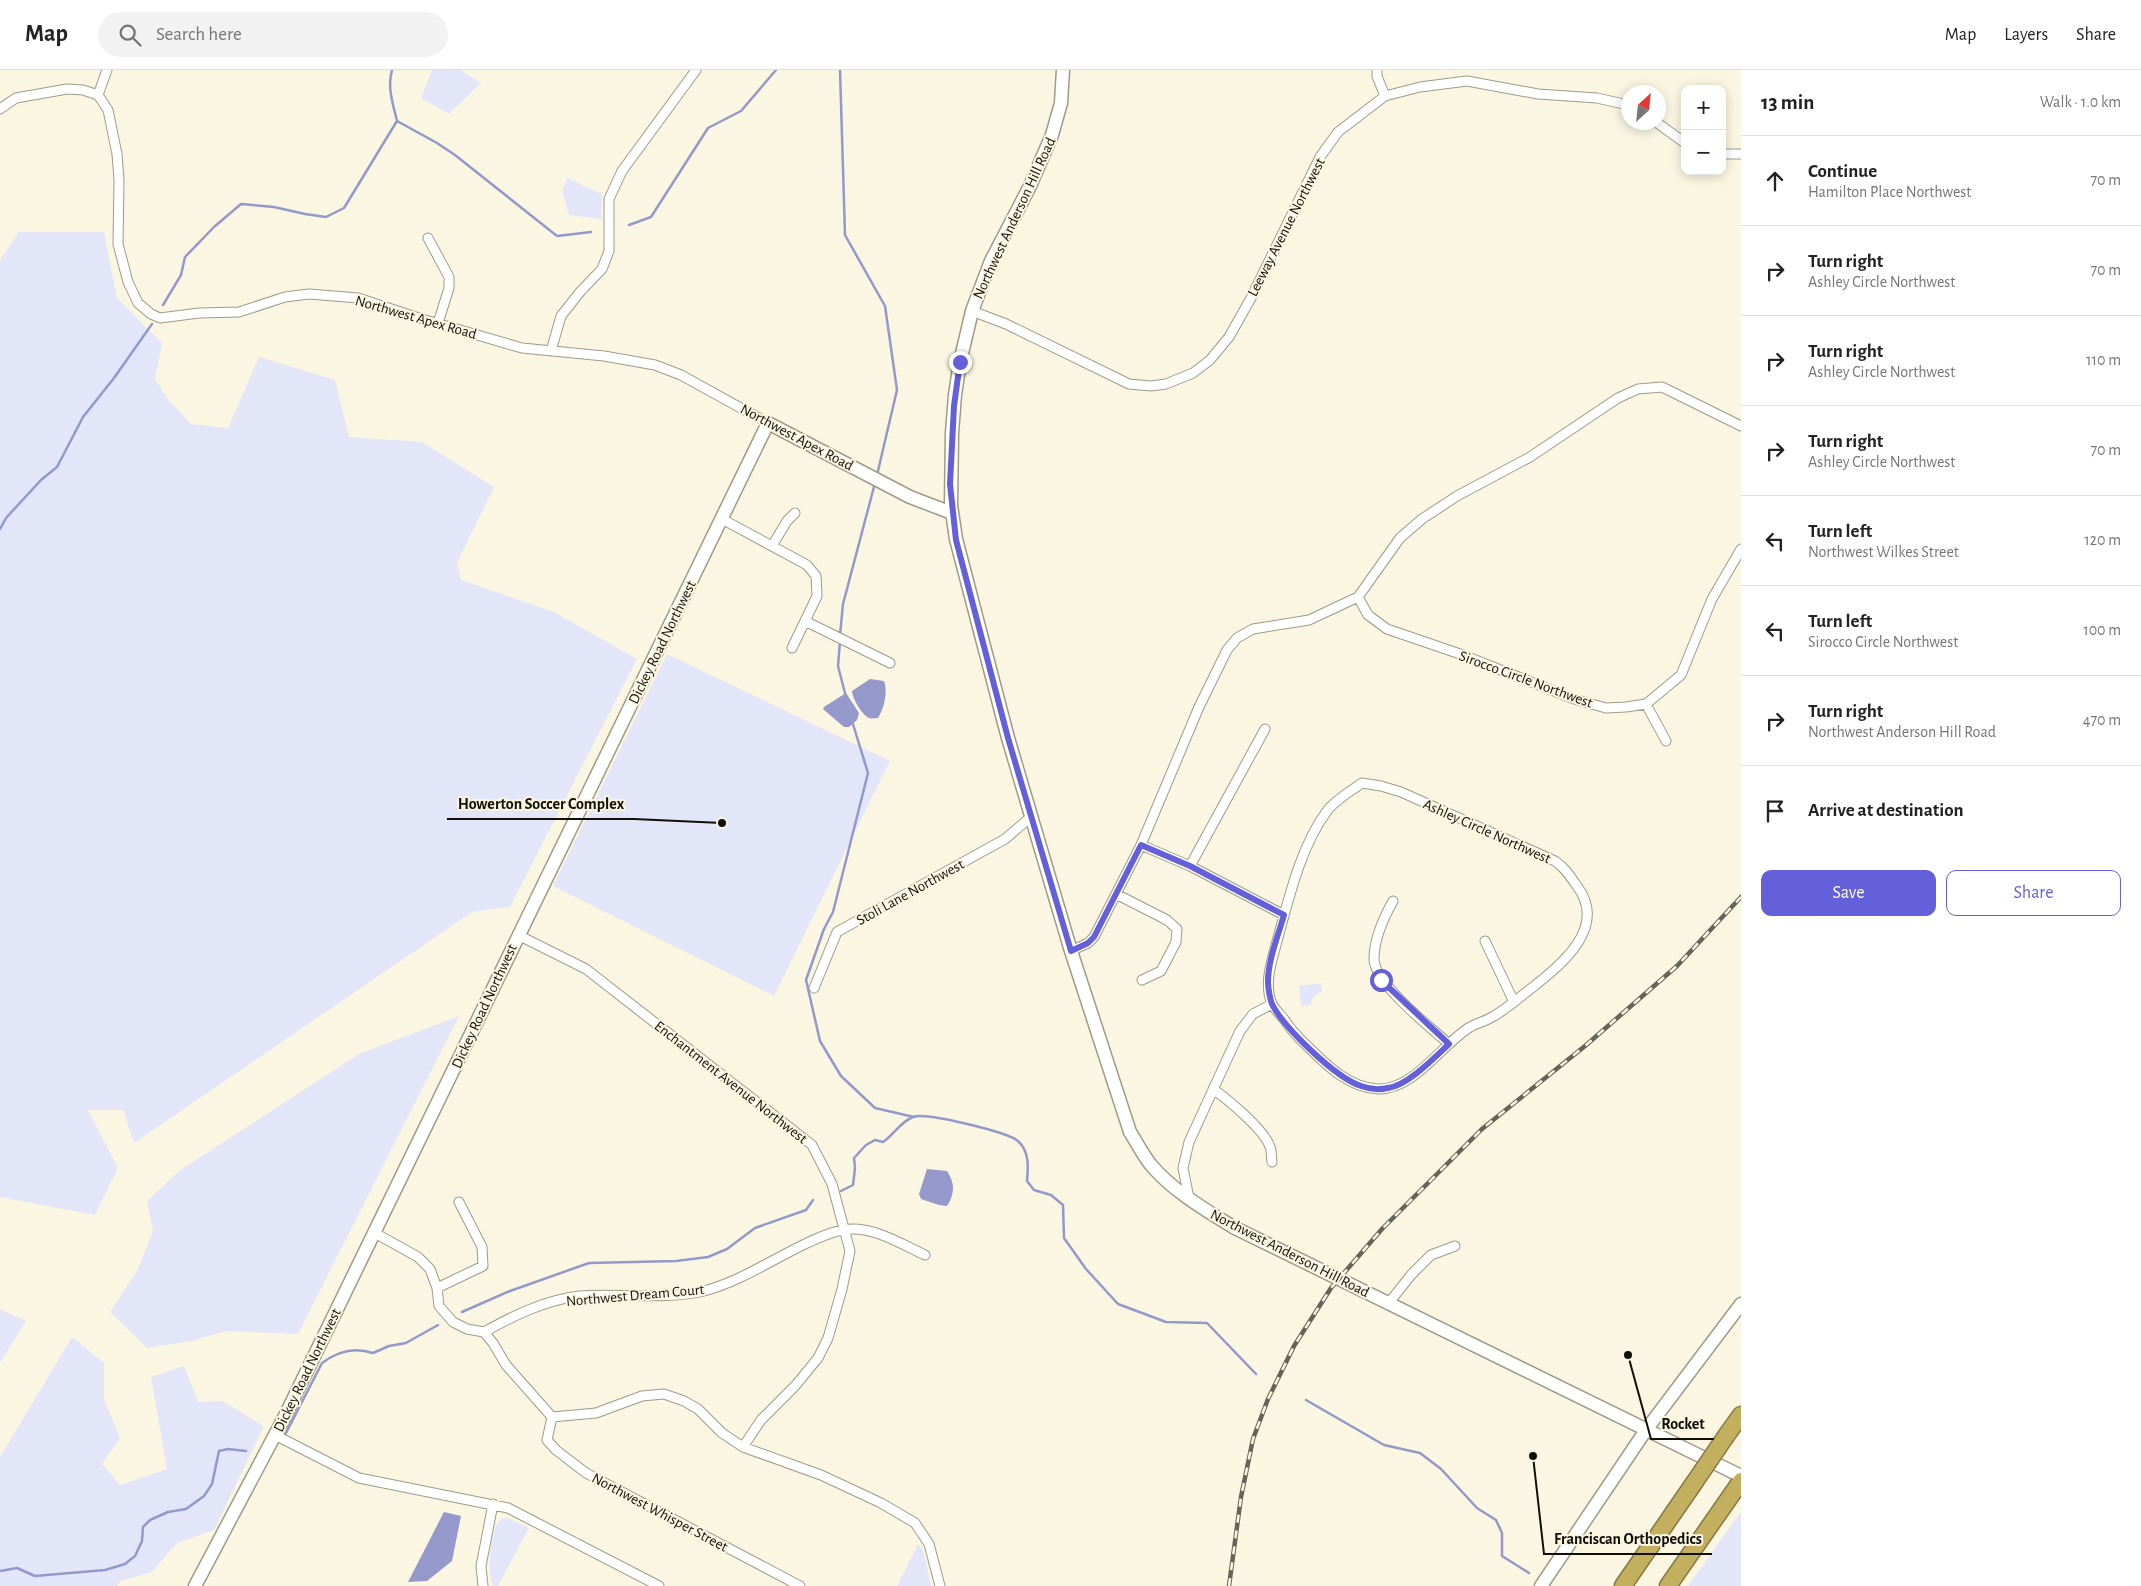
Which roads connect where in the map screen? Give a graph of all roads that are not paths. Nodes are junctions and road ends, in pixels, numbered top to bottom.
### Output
1 (107, 70) edge
2 (696, 70) edge
3 (1063, 70) edge
4 (1377, 70) edge
5 (98, 95) junction
6 (1384, 96) junction
7 (1621, 103) edge
8 (0, 109) edge
9 (1666, 129) edge
10 (1681, 140) edge
11 (1726, 154) edge
12 (1741, 154) edge
13 (428, 238) dead end
14 (972, 311) junction
15 (438, 323) junction
16 (551, 351) junction
17 (768, 423) junction
18 (1741, 426) edge
19 (795, 513) dead end
20 (952, 513) junction
21 (722, 518) junction
22 (772, 546) junction
23 (1741, 549) edge
24 (1358, 597) junction
25 (805, 621) junction
26 (792, 648) dead end
27 (890, 663) dead end
28 (1646, 704) junction
29 (1264, 729) dead end
30 (1666, 741) dead end
31 (1032, 816) junction
32 (1141, 845) junction
33 (1190, 866) junction
34 (1116, 894) junction
35 (1393, 901) dead end
36 (1284, 915) junction
37 (518, 935) junction
38 (1485, 941) dead end
39 (1071, 951) junction
40 (1142, 980) dead end
41 (814, 988) dead end
42 (1514, 1002) junction
43 (1272, 1004) junction
44 (1449, 1044) junction
45 (1213, 1089) junction
46 (1272, 1162) dead end
47 (1189, 1198) junction
48 (459, 1202) dead end
49 (844, 1229) junction
50 (373, 1232) junction
51 (1455, 1246) dead end
52 (925, 1255) dead end
53 (437, 1288) junction
54 (1388, 1304) junction
55 (1741, 1304) edge
56 (484, 1332) junction
57 (1741, 1415) edge
58 (552, 1417) junction
59 (1646, 1430) junction
60 (275, 1435) junction
61 (743, 1447) junction
62 (1741, 1476) edge
63 (1741, 1481) edge
64 (493, 1504) junction
65 (195, 1586) edge
66 (483, 1586) edge
67 (659, 1586) edge
68 (800, 1586) edge
69 (940, 1586) edge
70 (1541, 1586) edge
71 (1623, 1586) edge
72 (1668, 1586) edge

1 - 5 street
2 - 16 street
3 - 14 street, Northwest Anderson Hill Road
4 - 6 street
5 - 8 street
5 - 15 street, Northwest Apex Road
6 - 7 street, Leeway Avenue Northwest
6 - 14 street, Leeway Avenue Northwest
9 - 10 street
11 - 12 street
13 - 15 street
14 - 20 street, Northwest Anderson Hill Road
15 - 16 street, Northwest Apex Road
16 - 17 street, Northwest Apex Road
17 - 20 street, Northwest Apex Road
17 - 21 street, Dickey Road Northwest
18 - 24 street
19 - 22 street
20 - 31 street, Northwest Anderson Hill Road
21 - 22 street
21 - 37 street, Dickey Road Northwest
22 - 25 street
23 - 28 street
24 - 28 street, Sirocco Circle Northwest
24 - 32 street
25 - 26 street
25 - 27 street
28 - 30 street
29 - 33 street
31 - 39 street, Northwest Anderson Hill Road
31 - 41 street, Stoli Lane Northwest
32 - 33 street
32 - 34 street
33 - 36 street
34 - 39 street
34 - 40 street
35 - 44 street
36 - 42 street, Ashley Circle Northwest
36 - 43 street, Ashley Circle Northwest
37 - 49 street, Enchantment Avenue Northwest
37 - 50 street, Dickey Road Northwest
38 - 42 street
39 - 47 street, Northwest Anderson Hill Road
42 - 44 street, Ashley Circle Northwest
43 - 44 street, Ashley Circle Northwest
43 - 45 street
45 - 46 street
45 - 47 street
47 - 54 street, Northwest Anderson Hill Road
48 - 53 street
49 - 52 street, Northwest Dream Court
49 - 56 street, Northwest Dream Court
49 - 61 street, Enchantment Avenue Northwest
50 - 53 street
50 - 60 street, Dickey Road Northwest
51 - 54 street
53 - 56 street
54 - 59 street, Northwest Anderson Hill Road
55 - 59 street
56 - 58 street
57 - 71 highway, bridge
58 - 61 street
58 - 68 street, Northwest Whisper Street
59 - 62 street, Northwest Anderson Hill Road
59 - 70 street
60 - 64 street
60 - 65 street, Dickey Road Northwest
61 - 69 street
63 - 72 highway
64 - 66 street
64 - 67 street

